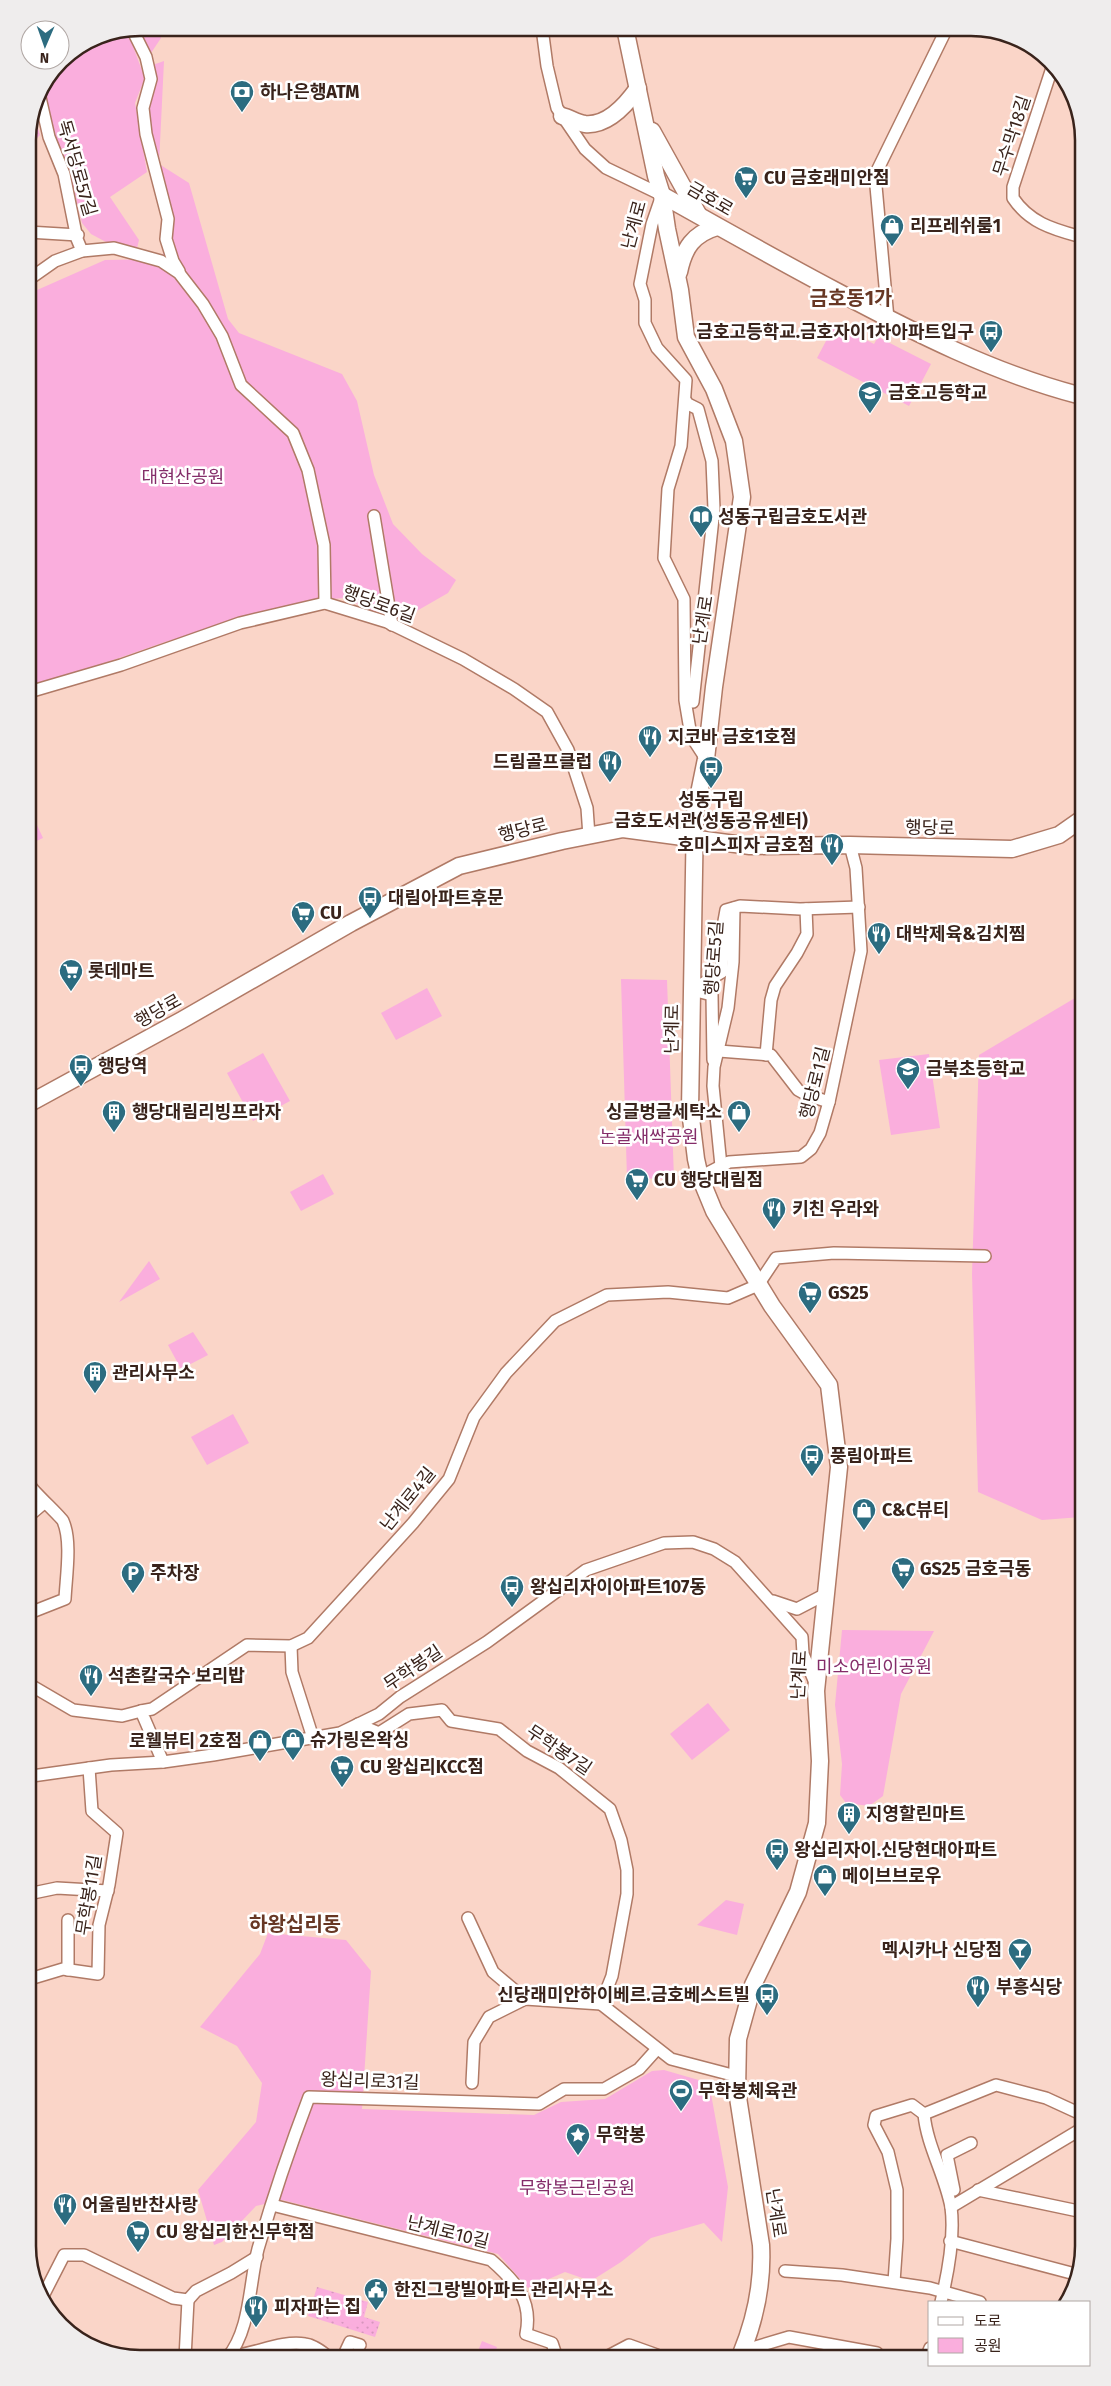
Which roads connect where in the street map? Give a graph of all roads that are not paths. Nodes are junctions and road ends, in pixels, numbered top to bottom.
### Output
1 (136, 36) edge
2 (543, 36) edge
3 (627, 36) edge
4 (943, 36) edge
5 (1050, 73) edge
6 (638, 88) junction
7 (42, 108) edge
8 (562, 116) junction
9 (645, 116) junction
10 (662, 195) junction
11 (699, 216) junction
12 (717, 227) junction
13 (36, 232) edge
14 (78, 235) junction
15 (1075, 235) edge
16 (82, 251) junction
17 (179, 273) junction
18 (36, 275) edge
19 (678, 279) junction
20 (888, 319) junction
21 (1075, 394) edge
22 (685, 400) junction
23 (374, 516) dead end
24 (325, 603) junction
25 (392, 625) junction
26 (36, 690) edge
27 (691, 736) junction
28 (706, 759) junction
29 (1075, 824) edge
30 (589, 836) junction
31 (695, 839) junction
32 (850, 845) junction
33 (859, 906) junction
34 (734, 908) junction
35 (806, 909) junction
36 (692, 990) junction
37 (719, 1051) junction
38 (766, 1055) junction
39 (714, 1067) junction
40 (36, 1100) edge
41 (829, 1102) junction
42 (721, 1166) junction
43 (700, 1177) junction
44 (985, 1256) dead end
45 (758, 1285) junction
46 (36, 1494) edge
47 (44, 1503) junction
48 (36, 1510) edge
49 (824, 1594) junction
50 (770, 1600) junction
51 (36, 1610) edge
52 (291, 1646) junction
53 (816, 1686) junction
54 (36, 1688) edge
55 (141, 1711) junction
56 (358, 1724) junction
57 (313, 1738) junction
58 (163, 1762) junction
59 (89, 1768) junction
60 (36, 1775) edge
61 (108, 1891) junction
62 (36, 1892) edge
63 (468, 1918) dead end
64 (68, 1920) dead end
65 (68, 1970) junction
66 (36, 1977) edge
67 (525, 1999) junction
68 (601, 2004) junction
69 (657, 2049) junction
70 (736, 2076) junction
71 (472, 2083) dead end
72 (1075, 2111) edge
73 (924, 2114) junction
74 (1075, 2133) edge
75 (971, 2143) dead end
76 (978, 2190) junction
77 (272, 2205) junction
78 (954, 2205) junction
79 (1075, 2210) edge
80 (950, 2242) junction
81 (257, 2257) junction
82 (785, 2271) dead end
83 (1071, 2273) edge
84 (894, 2282) junction
85 (46, 2290) edge
86 (942, 2298) edge
87 (188, 2300) junction
88 (970, 2301) edge
89 (360, 2345) dead end
90 (185, 2350) edge
91 (231, 2350) edge
92 (260, 2350) edge
93 (319, 2350) edge
94 (346, 2350) edge
95 (554, 2350) edge
96 (621, 2350) edge
97 (641, 2350) edge
98 (743, 2350) edge
99 (748, 2350) edge
100 (861, 2350) edge

1 - 17 street
2 - 8 street
3 - 6 main road, 금호로
4 - 20 street
5 - 15 street, 무수막18길
6 - 8 main road
6 - 9 main road, 금호로
7 - 14 street, 독서당로57길
8 - 10 street
9 - 10 main road, 금호로
9 - 11 main road
10 - 11 main road, 금호로
10 - 19 main road, 난계로
10 - 22 street, 난계로
11 - 12 main road, 금호로
12 - 19 main road
12 - 20 main road, 금호로
13 - 14 street
14 - 16 street, 독서당로57길
16 - 17 street
16 - 18 street
17 - 24 street
19 - 28 main road, 난계로
20 - 21 main road, 금호로
22 - 27 street, 난계로
22 - 27 street
23 - 25 street
24 - 25 street, 행당로6길
24 - 26 street, 행당로6길
25 - 30 street, 행당로6길
27 - 28 street, 난계로
28 - 31 main road, 난계로
29 - 32 main road, 행당로
30 - 31 main road, 행당로
30 - 40 main road, 행당로
31 - 32 main road, 행당로
31 - 36 main road, 난계로
32 - 33 street, 행당로1길
33 - 35 street
33 - 41 street, 행당로1길
34 - 35 street, 행당로5길
34 - 36 street
34 - 37 street, 행당로5길
35 - 38 street
36 - 39 street
36 - 43 main road, 난계로
37 - 38 street
37 - 39 street, 행당로5길
38 - 41 street
39 - 42 street, 행당로5길
41 - 42 street, 행당로1길
42 - 43 street, 행당로1길
43 - 45 main road, 난계로
44 - 45 street
45 - 49 main road, 난계로
45 - 52 street, 난계로4길
46 - 47 street
47 - 48 street
47 - 51 street
49 - 50 street, 무학봉길
49 - 53 main road, 난계로
50 - 53 street, 무학봉길
50 - 56 street, 무학봉길
52 - 55 street
52 - 57 street
53 - 70 main road, 난계로
54 - 55 street
55 - 58 street
56 - 57 street, 무학봉길
56 - 68 street, 무학봉7길
57 - 58 street, 무학봉길
58 - 59 street, 무학봉길
59 - 60 street, 무학봉길
59 - 61 street, 무학봉11길
61 - 62 street
61 - 65 street, 무학봉11길
63 - 67 street
64 - 65 street
65 - 66 street, 무학봉11길
67 - 68 street
67 - 71 street
68 - 69 street
69 - 70 street
69 - 77 street, 왕십리로31길
70 - 98 main road, 난계로
72 - 73 street
73 - 78 street
73 - 84 street
74 - 76 street
75 - 78 street
76 - 78 street
76 - 79 street
77 - 81 street, 왕십리로31길
77 - 95 street, 난계로10길
78 - 80 street
80 - 83 street
80 - 86 street
81 - 87 street
81 - 91 street, 왕십리로31길
82 - 84 street
84 - 86 street
85 - 87 street
86 - 88 street
87 - 90 street
89 - 94 street
92 - 93 street
96 - 97 street
99 - 100 street

